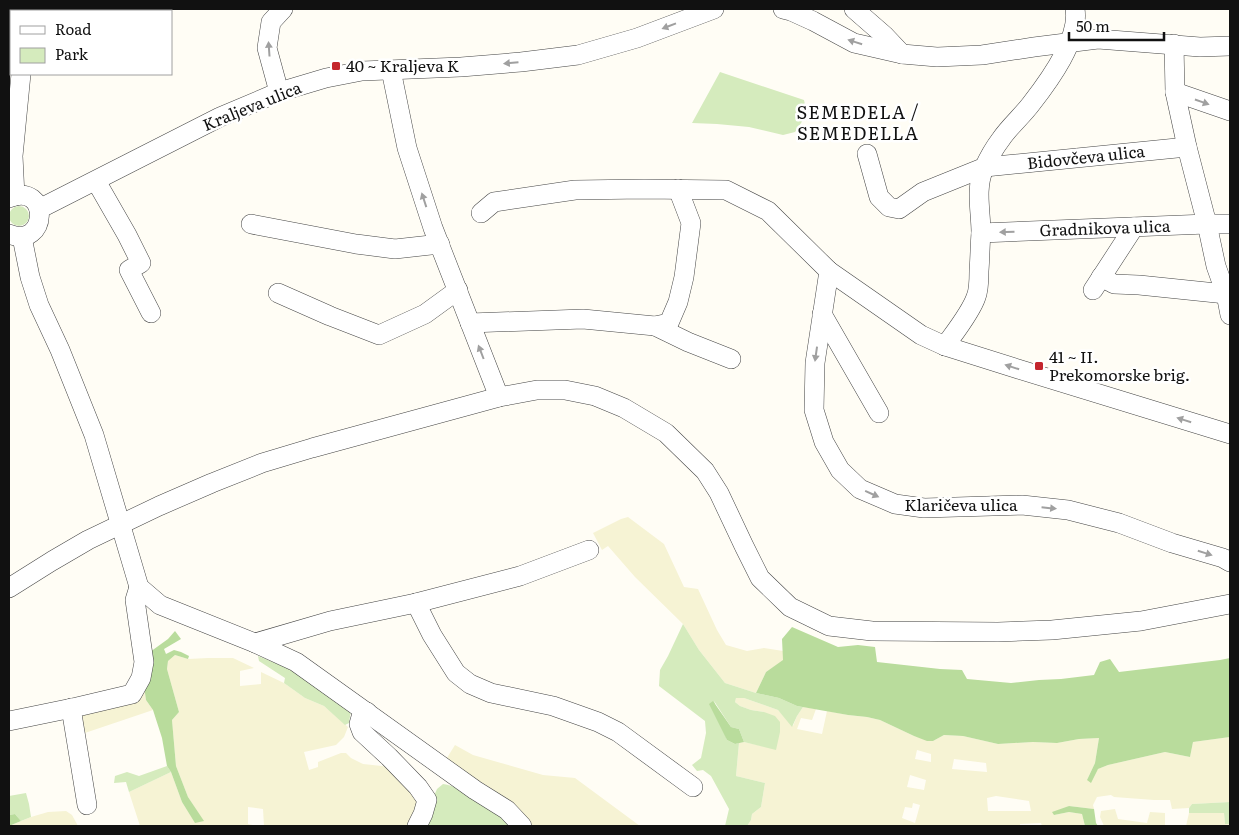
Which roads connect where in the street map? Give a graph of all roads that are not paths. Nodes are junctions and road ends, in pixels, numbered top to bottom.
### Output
1 (283, 9) edge
2 (714, 9) edge
3 (783, 9) edge
4 (854, 9) edge
5 (1075, 9) edge
6 (1069, 42) junction
7 (1174, 44) junction
8 (1230, 46) edge
9 (902, 54) junction
10 (391, 70) junction
11 (21, 75) edge
12 (279, 92) junction
13 (1175, 92) junction
14 (1230, 111) edge
15 (1187, 147) junction
16 (867, 154) dead end
17 (985, 167) junction
18 (96, 181) junction
19 (678, 189) junction
20 (12, 197) edge
21 (39, 210) junction
22 (481, 213) dead end
23 (251, 224) dead end
24 (1207, 224) junction
25 (1230, 224) edge
26 (1134, 226) junction
27 (980, 233) junction
28 (15, 236) edge
29 (440, 244) junction
30 (829, 271) junction
31 (458, 290) junction
32 (278, 293) dead end
33 (1226, 294) junction
34 (151, 313) dead end
35 (822, 314) junction
36 (1230, 315) edge
37 (470, 323) junction
38 (655, 326) junction
39 (945, 346) junction
40 (732, 359) dead end
41 (499, 397) junction
42 (879, 413) dead end
43 (1230, 434) edge
44 (120, 524) junction
45 (588, 550) dead end
46 (1230, 562) edge
47 (139, 586) junction
48 (9, 588) edge
49 (416, 603) junction
50 (1230, 604) edge
51 (255, 643) junction
52 (71, 708) junction
53 (367, 712) junction
54 (9, 721) edge
55 (692, 787) dead end
56 (87, 805) dead end
57 (417, 826) edge
58 (522, 826) edge

12 -> 1 street
2 -> 10 street, Kraljeva ulica
9 -> 3 street
4 - 9 street
5 - 6 street
6 - 7 street
6 - 9 street
6 - 17 street
7 - 8 street
7 - 13 street
10 - 12 street, Kraljeva ulica
29 -> 10 street
11 - 20 street
12 - 18 street, Kraljeva ulica
13 -> 14 street
13 - 15 street
15 - 17 street, Bidovčeva ulica
15 - 24 street
16 - 17 street, Bidovčeva ulica
17 - 27 street
18 - 21 street, Kraljeva ulica
18 - 34 street
19 - 22 street
19 - 30 street
19 - 38 street
20 - 21 street
21 - 28 street
23 - 29 street
24 - 25 street, Gradnikova ulica
24 - 26 street, Gradnikova ulica
24 - 33 street
26 -> 27 street, Gradnikova ulica
26 - 33 street
27 - 39 street
28 - 44 street
29 - 31 street
30 - 35 street, Klaričeva ulica
30 - 39 street
31 - 32 street
31 - 37 street
33 - 36 street
35 - 42 street
35 -> 46 street, Klaričeva ulica
37 - 38 street
41 -> 37 street
38 - 40 street
43 -> 39 street
41 - 44 street
41 - 50 street
44 - 47 street
44 - 48 street
45 - 49 street
47 - 51 street
47 - 52 street
49 - 51 street
49 - 55 street
51 - 53 street
52 - 54 street
52 - 56 street
53 - 57 street
53 - 58 street

